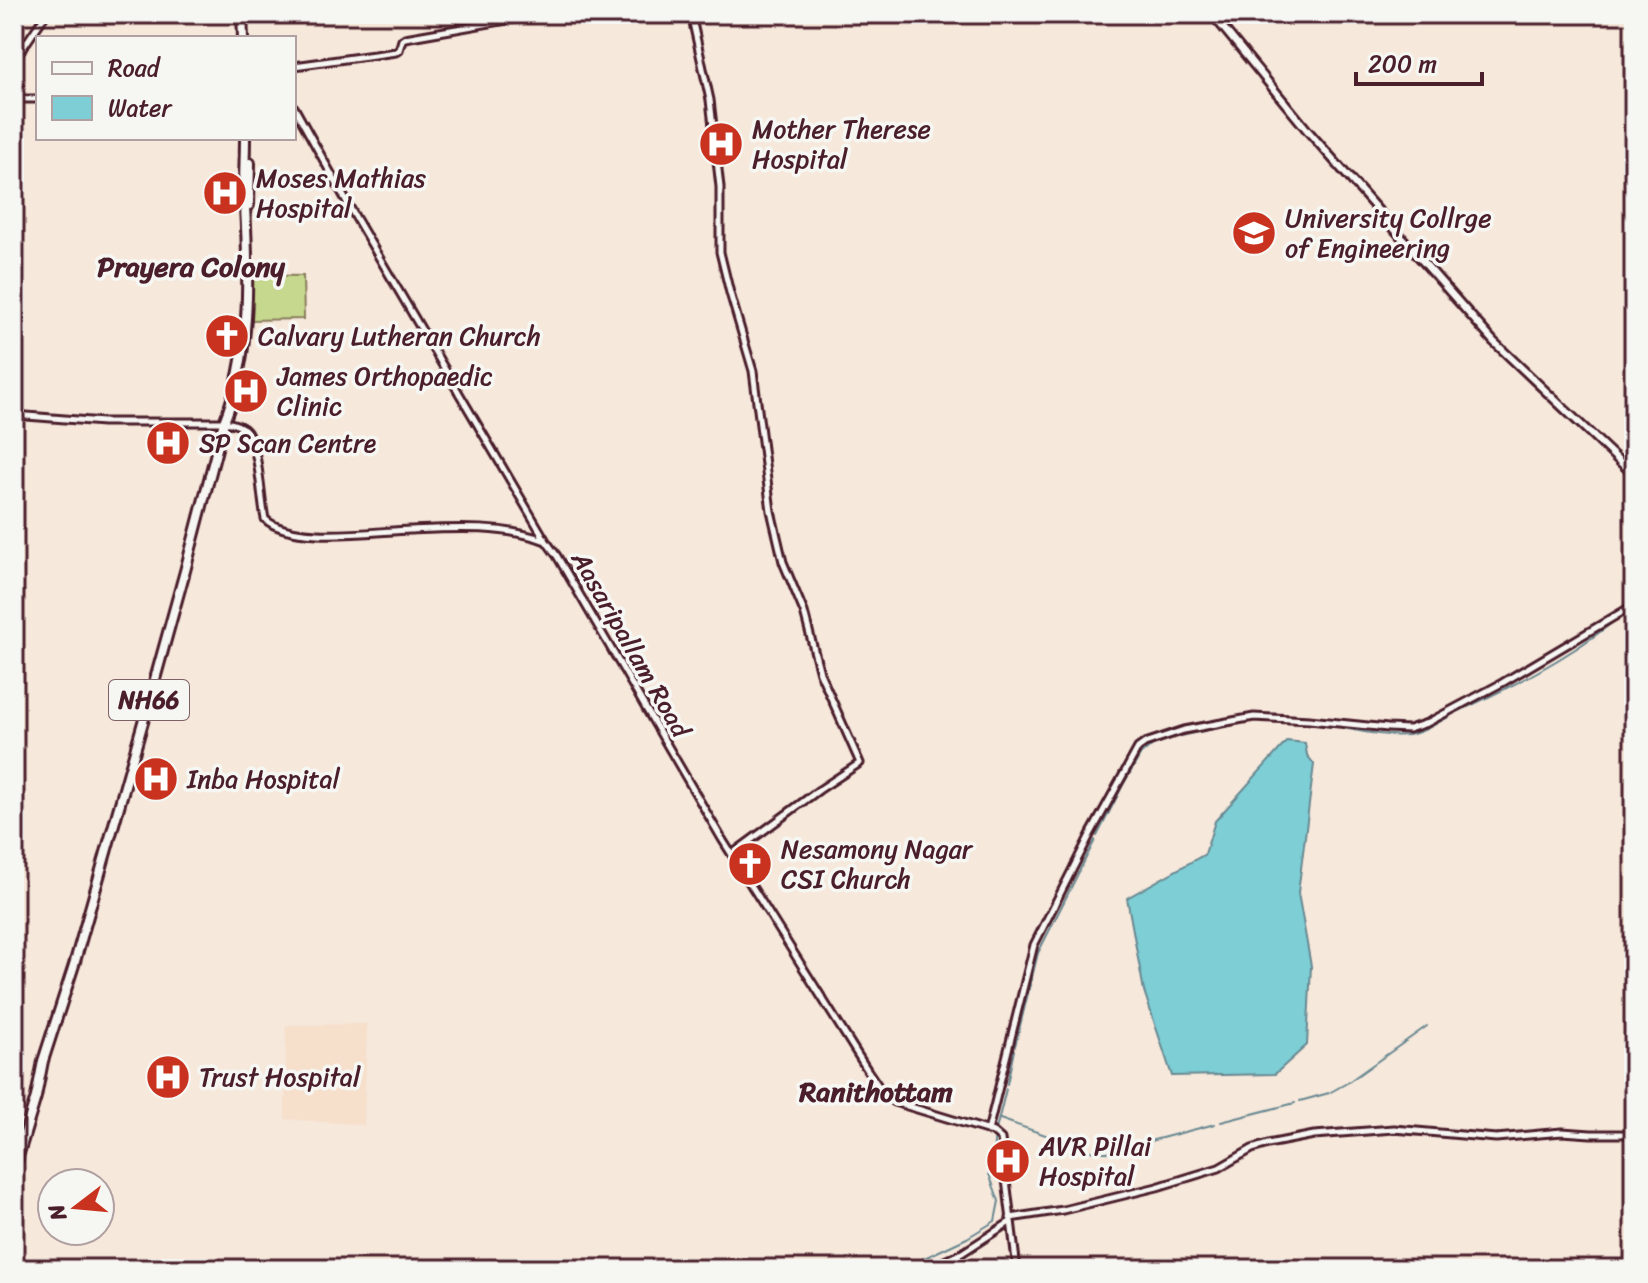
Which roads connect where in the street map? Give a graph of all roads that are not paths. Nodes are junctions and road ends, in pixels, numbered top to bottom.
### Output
1 (46, 14) edge
2 (245, 14) edge
3 (542, 14) edge
4 (691, 14) edge
5 (1212, 14) edge
6 (246, 36) edge
7 (14, 61) edge
8 (296, 66) edge
9 (14, 99) edge
10 (36, 99) edge
11 (296, 111) edge
12 (247, 140) edge
13 (14, 415) edge
14 (224, 422) junction
15 (1634, 475) edge
16 (546, 541) junction
17 (1634, 605) edge
18 (732, 854) junction
19 (995, 1134) junction
20 (1634, 1134) edge
21 (14, 1170) edge
22 (1010, 1220) junction
23 (927, 1269) edge
24 (1017, 1269) edge

1 - 7 street
2 - 6 highway
3 - 8 street
4 - 18 street
5 - 15 main road
9 - 10 street
11 - 16 street, Aasaripallam Road
12 - 14 highway, NH66
13 - 14 street
14 - 16 street
14 - 21 highway, NH66
16 - 18 street, Aasaripallam Road
17 - 19 street
18 - 19 street, Aasaripallam Road
19 - 22 street
20 - 22 street
22 - 23 street
22 - 24 street

